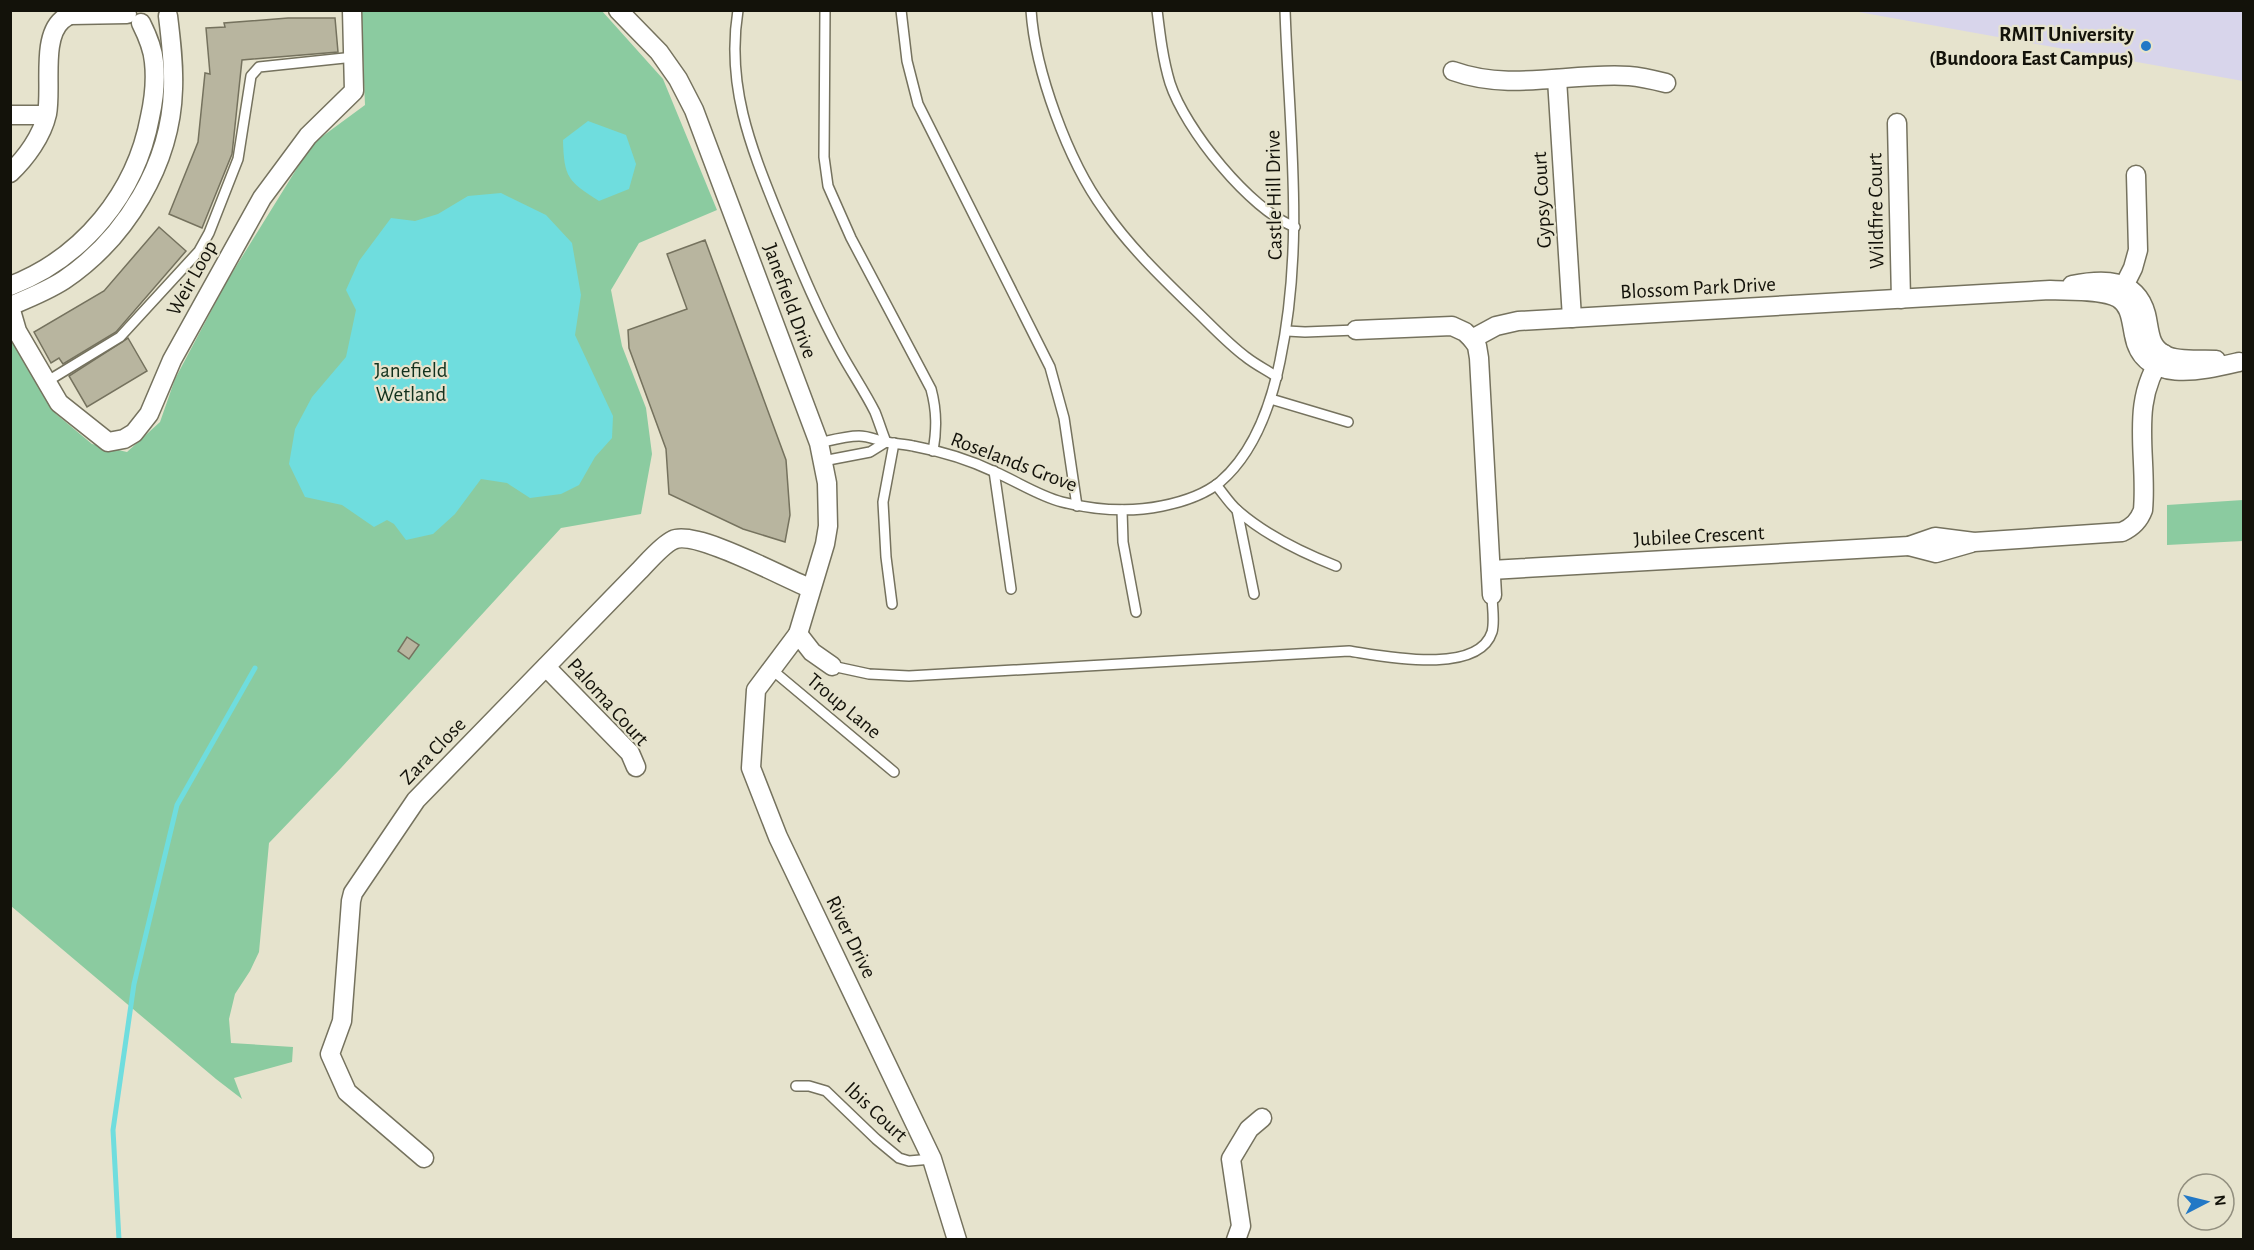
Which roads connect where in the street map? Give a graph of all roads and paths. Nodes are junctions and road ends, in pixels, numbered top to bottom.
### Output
1 (352, 10) edge
2 (618, 10) edge
3 (738, 10) edge
4 (825, 10) edge
5 (902, 10) edge
6 (1031, 10) edge
7 (1157, 10) edge
8 (1285, 10) edge
9 (74, 13) edge
10 (171, 13) edge
11 (132, 16) edge
12 (354, 57) junction
13 (1453, 71) dead end
14 (1557, 79) junction
15 (1666, 83) dead end
16 (10, 115) edge
17 (46, 115) junction
18 (1897, 123) dead end
19 (10, 173) edge
20 (2136, 174) dead end
21 (1295, 227) junction
22 (10, 286) edge
23 (2121, 292) junction
24 (1901, 299) junction
25 (10, 307) edge
26 (1572, 318) junction
27 (1356, 330) joint
28 (1287, 331) junction
29 (1472, 339) junction
30 (2160, 359) junction
31 (2241, 362) edge
32 (1277, 377) junction
33 (46, 382) junction
34 (1270, 399) junction
35 (1348, 422) dead end
36 (819, 442) junction
37 (890, 442) junction
38 (933, 451) junction
39 (823, 461) junction
40 (994, 471) junction
41 (1216, 485) junction
42 (1077, 506) junction
43 (1122, 510) junction
44 (1237, 510) junction
45 (1336, 566) dead end
46 (1491, 570) junction
47 (810, 588) junction
48 (1011, 589) dead end
49 (1254, 594) dead end
50 (1492, 595) joint
51 (892, 604) dead end
52 (1136, 612) dead end
53 (798, 634) junction
54 (783, 652) joint
55 (832, 666) joint
56 (546, 667) junction
57 (771, 669) junction
58 (636, 767) dead end
59 (894, 772) dead end
60 (796, 1086) dead end
61 (1262, 1118) dead end
62 (424, 1158) dead end
63 (932, 1159) junction
64 (957, 1239) edge
65 (1236, 1239) edge

1 - 12 street, Weir Loop
2 - 36 street, Janefield Drive
3 - 37 lane
4 - 38 lane
5 - 42 lane
6 - 32 lane
7 - 21 lane
8 - 21 lane, Castle Hill Drive
9 - 11 street
9 - 17 street
10 - 11 street
10 - 25 street
11 - 22 street
12 - 33 lane, Weir Loop
12 - 33 street, Weir Loop
13 - 14 street
14 - 15 street
14 - 26 street, Gypsy Court
16 - 17 street
17 - 19 street
18 - 24 street, Wildfire Court
20 - 23 street
21 - 28 lane, Castle Hill Drive
23 - 24 street, Blossom Park Drive
23 - 30 street
24 - 26 street, Blossom Park Drive
25 - 33 street, Weir Loop
26 - 29 street, Blossom Park Drive
27 - 28 lane
27 - 29 street
28 - 32 lane, Castle Hill Drive
29 - 46 street
30 - 31 street
30 - 46 street, Jubilee Crescent
32 - 34 lane, Roselands Grove
34 - 35 lane
34 - 41 lane, Roselands Grove
36 - 37 lane, Roselands Grove
36 - 39 street, Janefield Drive
37 - 38 lane, Roselands Grove
37 - 39 lane
37 - 51 lane
38 - 40 lane, Roselands Grove
39 - 47 street, Janefield Drive
40 - 42 lane, Roselands Grove
40 - 48 lane
41 - 43 lane, Roselands Grove
41 - 44 lane
42 - 43 lane, Roselands Grove
43 - 52 lane
44 - 45 lane
44 - 49 lane
46 - 50 street
47 - 53 street, Janefield Drive
47 - 56 street, Zara Close
50 - 55 lane
53 - 54 street, Janefield Drive
53 - 55 street
54 - 57 street, River Drive
56 - 58 street, Paloma Court
56 - 62 street, Zara Close
57 - 59 lane, Troup Lane
57 - 63 street, River Drive
60 - 63 lane, Ibis Court
61 - 65 street
63 - 64 street, River Drive

